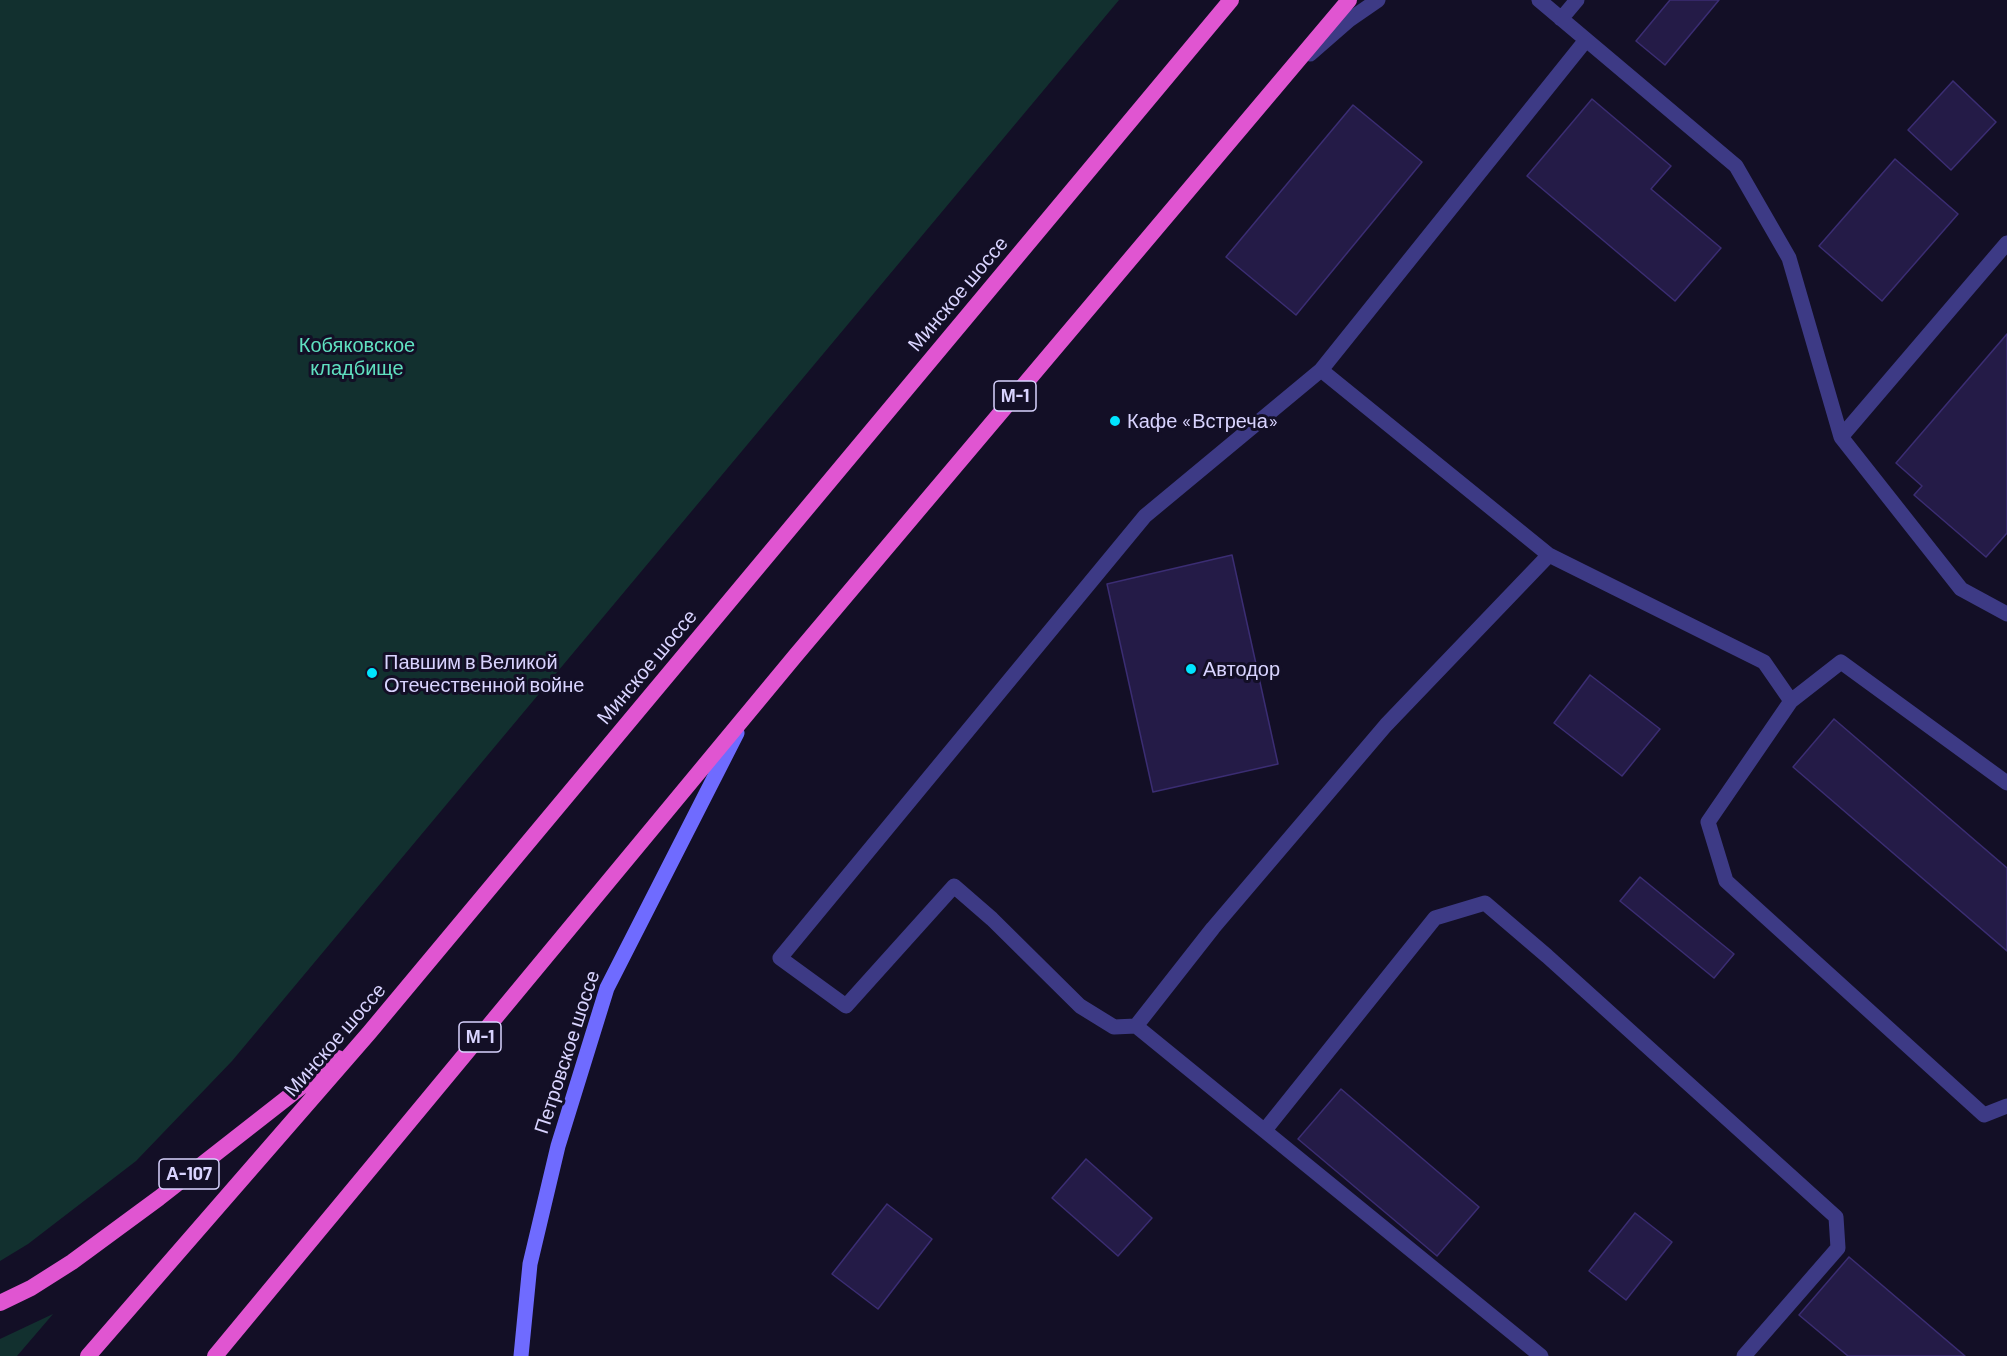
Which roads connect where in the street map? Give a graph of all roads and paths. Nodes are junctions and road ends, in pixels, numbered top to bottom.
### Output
1 (1231, 0) edge
2 (1349, 0) edge
3 (1378, 0) edge
4 (1539, 0) edge
5 (1577, 0) edge
6 (1561, 19) junction
7 (1586, 40) junction
8 (1286, 76) junction
9 (2007, 243) edge
10 (1321, 370) junction
11 (1840, 437) junction
12 (1549, 555) junction
13 (2007, 614) edge
14 (1791, 701) junction
15 (745, 717) junction
16 (2007, 783) edge
17 (1136, 1026) junction
18 (369, 1033) junction
19 (2007, 1106) edge
20 (1265, 1131) junction
21 (0, 1303) edge
22 (88, 1356) edge
23 (215, 1356) edge
24 (521, 1356) edge
25 (1542, 1356) edge
26 (1744, 1356) edge

1 - 18 highway, Минское шоссе
2 - 8 highway, М-1
3 - 8 lane
4 - 6 lane
5 - 6 lane
6 - 7 lane
7 - 10 lane
7 - 11 lane
8 - 15 highway, М-1
9 - 11 lane
10 - 12 lane
10 - 17 lane
11 - 13 lane
12 - 14 lane
12 - 17 lane
14 - 16 lane
14 - 19 lane
15 - 23 highway, М-1
15 - 24 main road, Петровское шоссе
17 - 20 lane
18 - 21 highway, А-107
18 - 22 highway, Минское шоссе
20 - 25 lane
20 - 26 lane

